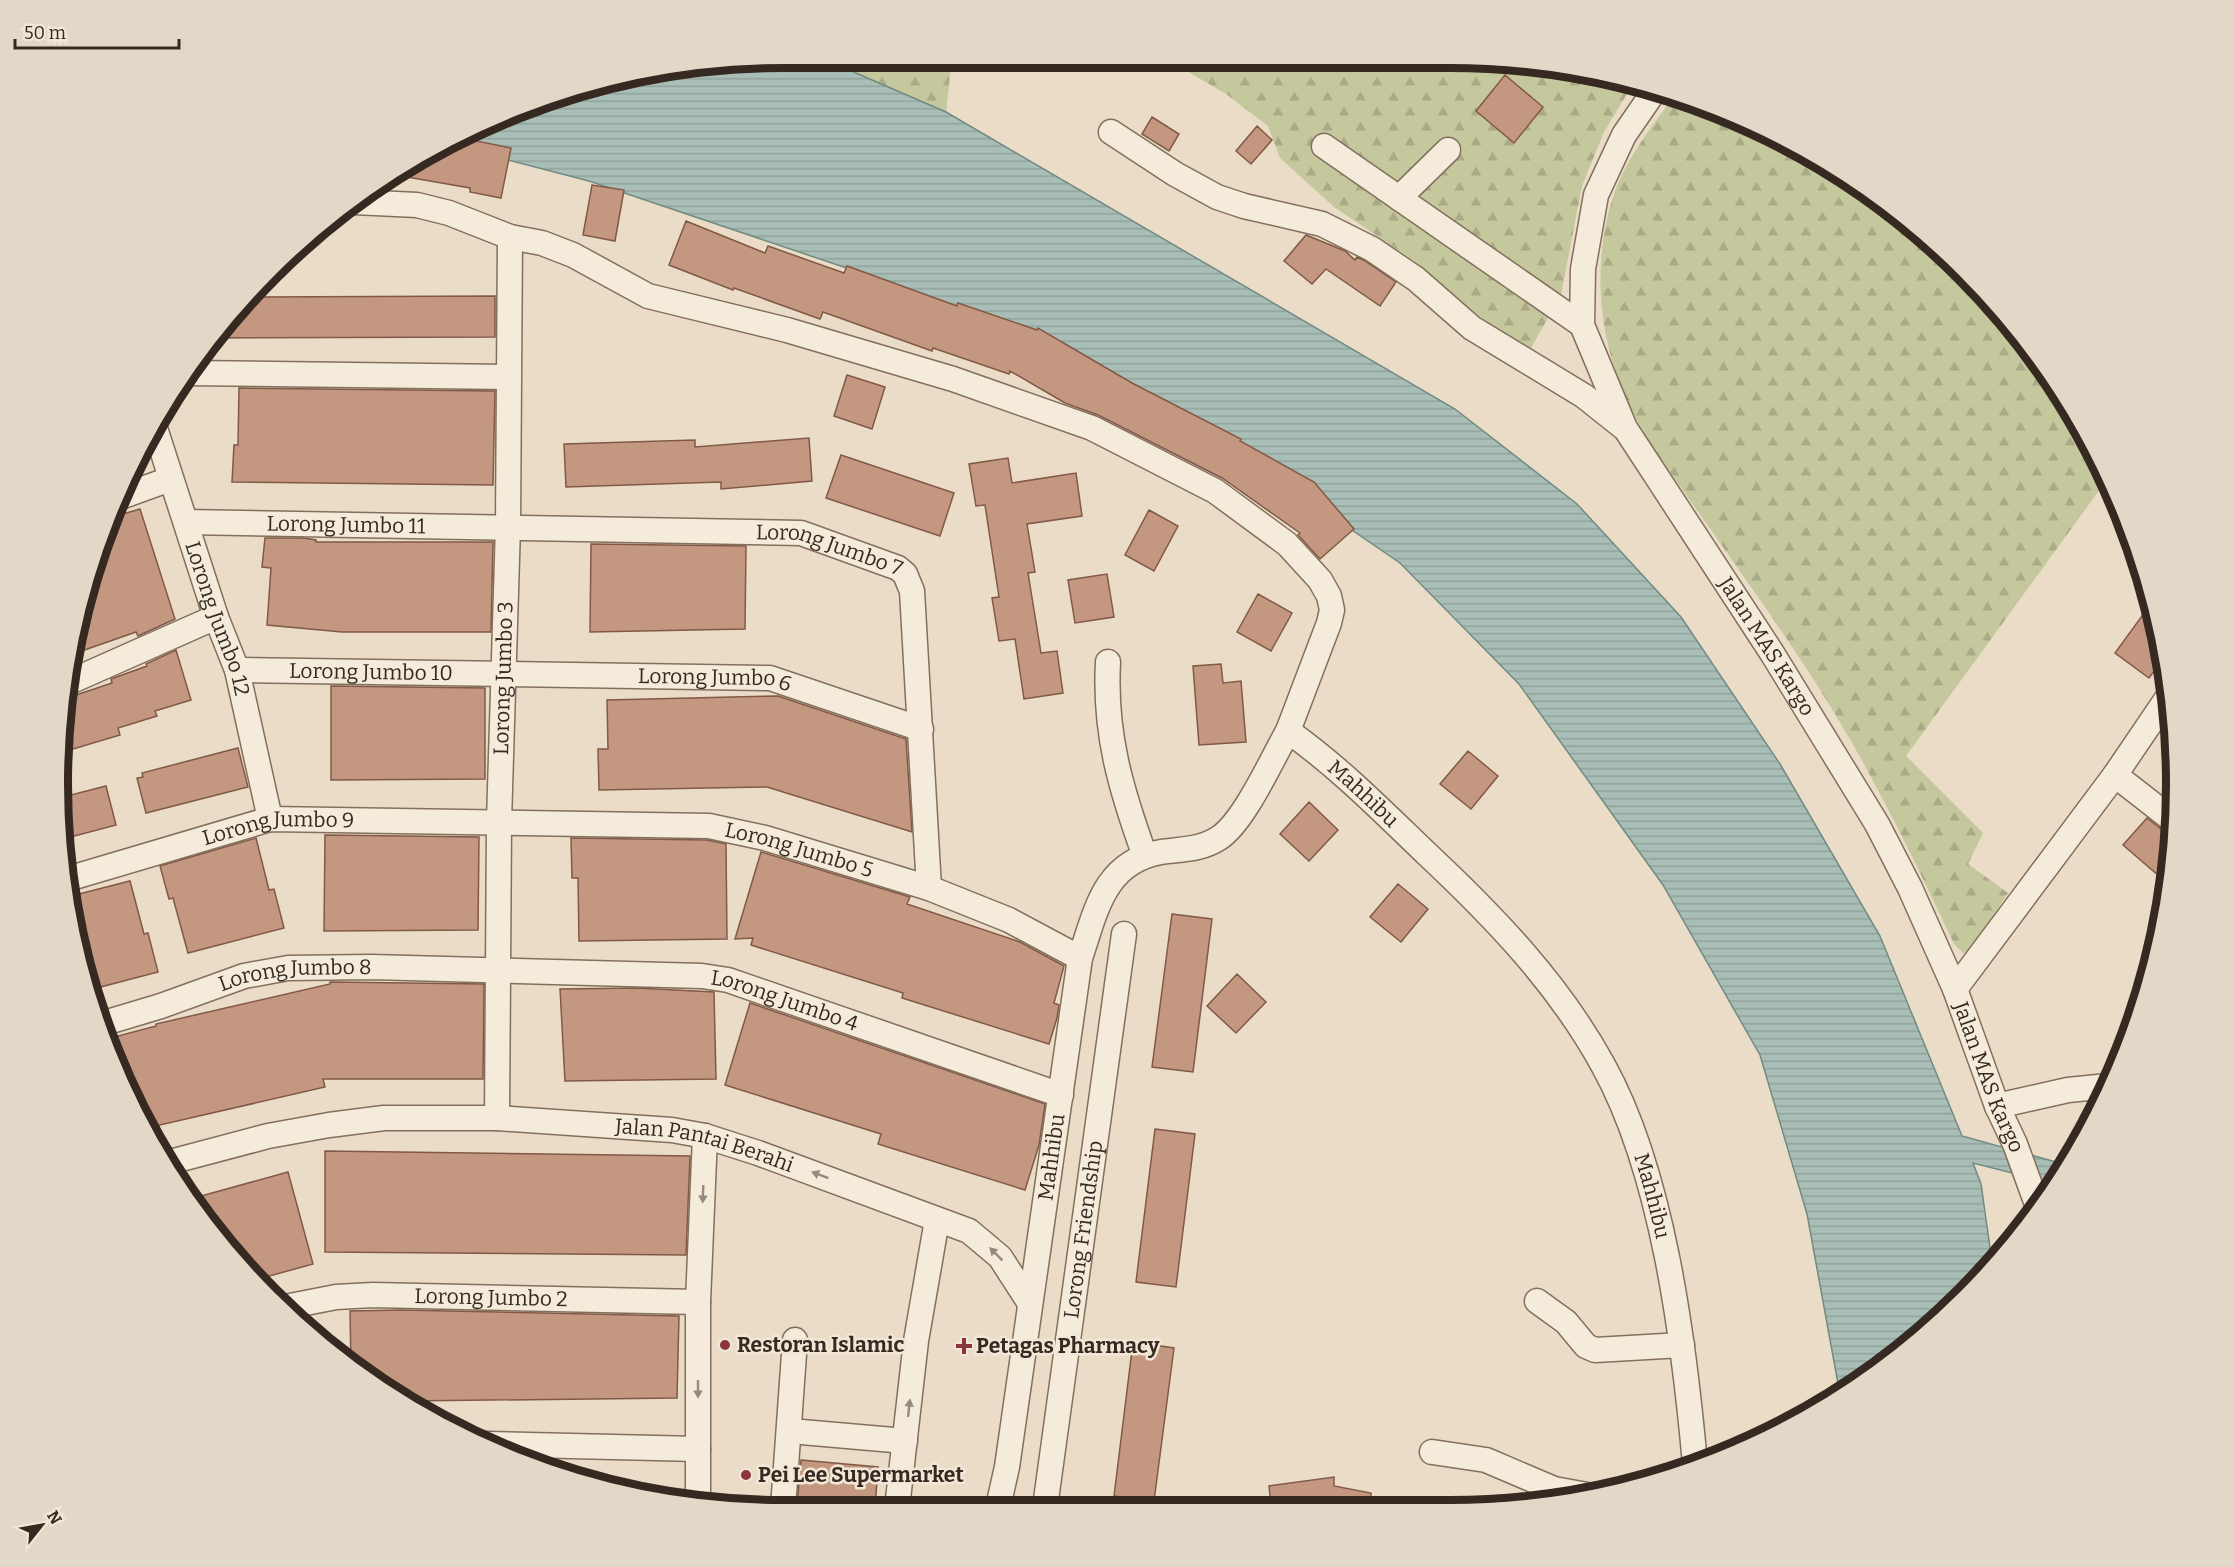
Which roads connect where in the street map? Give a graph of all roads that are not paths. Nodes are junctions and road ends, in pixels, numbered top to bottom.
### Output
1 (1651, 96) edge
2 (1111, 132) dead end
3 (1324, 146) dead end
4 (1448, 150) dead end
5 (1399, 198) junction
6 (366, 202) edge
7 (510, 237) junction
8 (1582, 325) junction
9 (197, 373) edge
10 (508, 377) junction
11 (1625, 428) junction
12 (157, 436) edge
13 (170, 479) junction
14 (129, 494) edge
15 (186, 522) junction
16 (508, 526) junction
17 (216, 617) junction
18 (1108, 662) dead end
19 (237, 670) junction
20 (503, 675) junction
21 (76, 679) edge
22 (2161, 707) edge
23 (921, 729) junction
24 (1288, 731) junction
25 (2115, 775) junction
26 (2165, 814) edge
27 (270, 819) junction
28 (499, 822) junction
29 (1145, 856) junction
30 (74, 877) edge
31 (929, 888) junction
32 (1124, 934) dead end
33 (1080, 967) junction
34 (497, 971) junction
35 (1114, 987) junction
36 (1955, 989) junction
37 (108, 1022) edge
38 (2098, 1087) edge
39 (1061, 1095) junction
40 (1997, 1106) junction
41 (497, 1118) junction
42 (705, 1136) junction
43 (175, 1161) edge
44 (2034, 1197) edge
45 (937, 1220) junction
46 (1537, 1301) dead end
47 (698, 1302) junction
48 (1029, 1302) junction
49 (293, 1305) edge
50 (795, 1340) dead end
51 (1682, 1345) junction
52 (790, 1431) junction
53 (905, 1441) junction
54 (508, 1444) edge
55 (698, 1449) junction
56 (1432, 1452) dead end
57 (1694, 1457) edge
58 (1007, 1467) junction
59 (1561, 1490) edge
60 (698, 1494) edge
61 (784, 1500) edge
62 (898, 1500) edge
63 (1000, 1500) edge
64 (1009, 1500) edge
65 (1046, 1500) edge

1 - 8 street, Jalan MAS Kargo
2 - 11 street
3 - 5 street
4 - 5 street
5 - 8 street
6 - 7 street
7 - 10 street, Lorong Jumbo 3
7 - 24 street
8 - 11 street, Jalan MAS Kargo
9 - 10 street
10 - 16 street, Lorong Jumbo 3
11 - 36 street, Jalan MAS Kargo
12 - 13 street, Lorong Jumbo 12
13 - 14 street
13 - 15 street, Lorong Jumbo 12
15 - 16 street, Lorong Jumbo 11
15 - 17 street, Lorong Jumbo 12
16 - 20 street, Lorong Jumbo 3
16 - 23 street, Lorong Jumbo 7
17 - 19 street, Lorong Jumbo 12
17 - 21 street
18 - 29 street
19 - 20 street, Lorong Jumbo 10
19 - 27 street, Lorong Jumbo 12
20 - 23 street, Lorong Jumbo 6
20 - 28 street, Lorong Jumbo 3
22 - 25 street
23 - 31 street, Lorong Jumbo 7
24 - 29 street, Mahhibu
24 - 51 street, Mahhibu
25 - 26 street
25 - 36 street
27 - 28 street, Lorong Jumbo 9
27 - 30 street, Lorong Jumbo 9
28 - 31 street, Lorong Jumbo 5
28 - 34 street, Lorong Jumbo 3
29 - 33 street, Mahhibu
31 - 33 street, Lorong Jumbo 5
32 - 35 street, Lorong Friendship
33 - 35 street
33 - 39 street, Mahhibu
34 - 37 street, Lorong Jumbo 8
34 - 39 street, Lorong Jumbo 4
34 - 41 street, Lorong Jumbo 3
35 - 65 street, Lorong Friendship
36 - 40 street, Jalan MAS Kargo
38 - 40 street
39 - 48 street, Mahhibu
40 - 44 street, Jalan MAS Kargo
41 - 42 street, Jalan Pantai Berahi
41 - 43 street, Jalan Pantai Berahi
45 -> 42 street, Jalan Pantai Berahi
42 -> 47 street
48 -> 45 street, Jalan Pantai Berahi
53 -> 45 street
46 - 51 street
47 - 49 street, Lorong Jumbo 2
47 -> 55 street
48 - 58 street
50 - 52 street
51 - 57 street, Mahhibu
52 - 53 street
52 - 61 street
53 - 62 street
54 - 55 street
55 - 60 street
56 - 59 street
58 - 63 street
58 - 64 street

